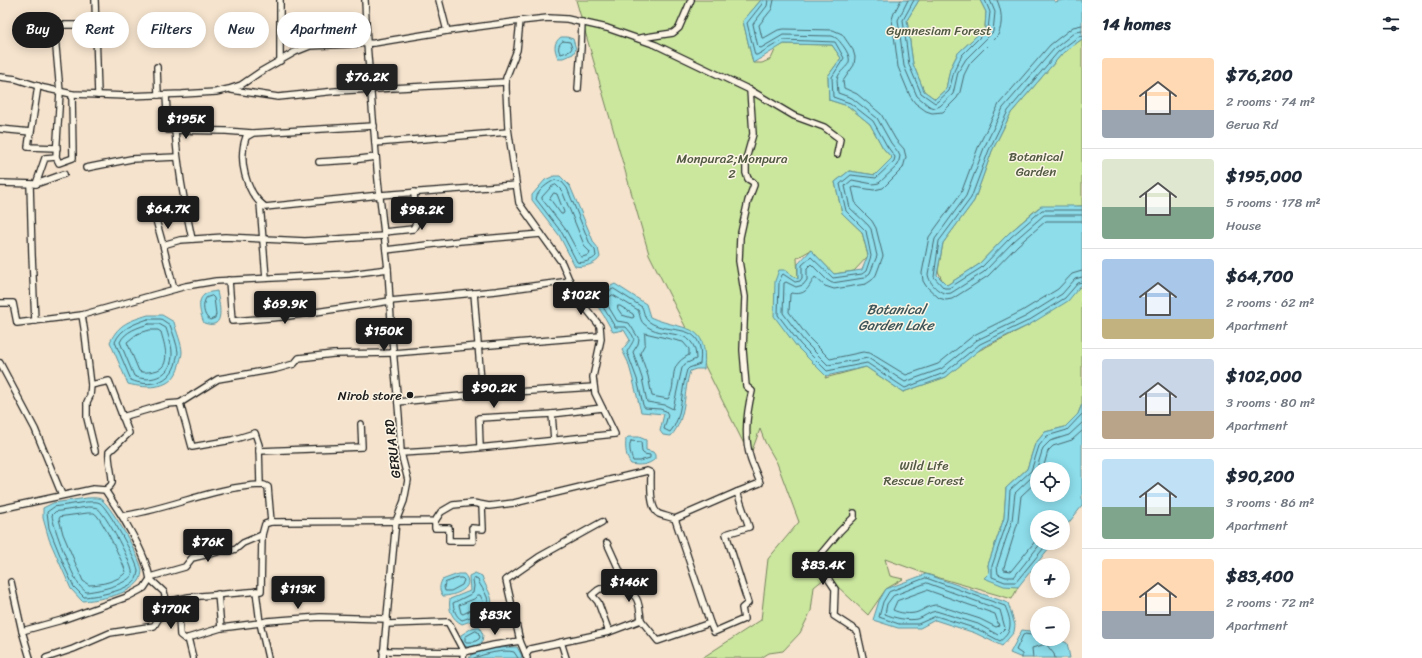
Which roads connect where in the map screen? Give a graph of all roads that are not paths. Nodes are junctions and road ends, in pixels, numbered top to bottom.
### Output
1 (95, 0) edge
2 (280, 0) edge
3 (365, 0) edge
4 (438, 0) edge
5 (691, 0) edge
6 (95, 12) edge
7 (365, 12) edge
8 (520, 21) junction
9 (582, 22) junction
10 (72, 25) edge
11 (447, 31) junction
12 (636, 38) junction
13 (371, 43) edge
14 (97, 48) edge
15 (305, 48) edge
16 (366, 48) edge
17 (280, 61) junction
18 (157, 67) dead end
19 (0, 77) edge
20 (506, 82) junction
21 (38, 86) junction
22 (371, 89) junction
23 (578, 89) dead end
24 (229, 90) junction
25 (750, 90) junction
26 (60, 92) junction
27 (72, 94) junction
28 (98, 95) junction
29 (158, 95) junction
30 (166, 95) junction
31 (374, 126) junction
32 (0, 129) edge
33 (175, 131) junction
34 (30, 132) junction
35 (508, 132) junction
36 (253, 134) junction
37 (375, 143) junction
38 (57, 148) junction
39 (837, 154) dead end
40 (376, 156) junction
41 (56, 157) junction
42 (177, 157) junction
43 (319, 162) dead end
44 (86, 168) dead end
45 (64, 174) dead end
46 (0, 183) edge
47 (33, 184) junction
48 (516, 185) junction
49 (414, 192) junction
50 (380, 195) junction
51 (260, 203) junction
52 (156, 220) dead end
53 (384, 234) junction
54 (541, 234) junction
55 (263, 238) junction
56 (192, 239) junction
57 (163, 245) junction
58 (386, 250) junction
59 (388, 269) junction
60 (266, 278) junction
61 (229, 280) junction
62 (570, 281) junction
63 (174, 289) junction
64 (474, 293) junction
65 (390, 301) junction
66 (0, 303) edge
67 (82, 315) junction
68 (36, 321) junction
69 (600, 336) junction
70 (479, 346) junction
71 (393, 353) junction
72 (0, 363) edge
73 (3, 375) edge
74 (91, 385) junction
75 (594, 386) junction
76 (482, 394) junction
77 (398, 402) junction
78 (180, 403) junction
79 (602, 408) junction
80 (552, 414) junction
81 (122, 417) junction
82 (361, 424) dead end
83 (554, 440) junction
84 (480, 448) junction
85 (95, 451) dead end
86 (259, 451) junction
87 (400, 452) junction
88 (260, 485) junction
89 (105, 490) junction
90 (737, 492) junction
91 (62, 495) junction
92 (482, 505) junction
93 (0, 509) edge
94 (854, 513) dead end
95 (122, 516) junction
96 (674, 519) junction
97 (396, 521) junction
98 (435, 521) junction
99 (271, 522) junction
100 (602, 522) dead end
101 (262, 535) junction
102 (607, 543) dead end
103 (150, 578) junction
104 (11, 582) dead end
105 (620, 584) junction
106 (256, 591) junction
107 (218, 594) junction
108 (180, 599) junction
109 (167, 602) junction
110 (641, 620) junction
111 (387, 622) junction
112 (260, 623) junction
113 (710, 623) junction
114 (221, 628) junction
115 (22, 631) junction
116 (609, 632) junction
117 (188, 638) junction
118 (520, 641) junction
119 (561, 642) junction
120 (384, 651) junction
121 (463, 655) edge
122 (527, 656) edge
123 (30, 658) edge
124 (46, 658) edge
125 (193, 658) edge
126 (268, 658) edge
127 (383, 658) edge
128 (566, 658) edge
129 (864, 658) edge

1 - 6 street
2 - 17 street
3 - 7 street, GERUA RD
4 - 11 street
5 - 12 street
8 - 9 street
8 - 11 street
8 - 20 street
9 - 12 street
9 - 23 street
10 - 26 street
11 - 13 street
12 - 25 street
14 - 28 street
15 - 17 street
16 - 22 street, GERUA RD
17 - 24 street
18 - 29 street
19 - 21 street
20 - 22 street
20 - 35 street
21 - 26 street
21 - 34 street
22 - 24 street
22 - 31 street, GERUA RD
24 - 30 street
25 - 39 street
25 - 90 street
26 - 27 street
26 - 38 street
27 - 28 street
27 - 41 street
28 - 29 street
29 - 30 street
30 - 33 street
31 - 36 street
31 - 37 street, GERUA RD
32 - 34 street
33 - 36 street
33 - 42 street
34 - 38 street
35 - 37 street
35 - 48 street
36 - 51 street
37 - 40 street, GERUA RD
38 - 41 street
40 - 43 street
40 - 50 street, GERUA RD
41 - 47 street
42 - 44 street
42 - 56 street
45 - 47 street
46 - 47 street
47 - 68 street
48 - 49 street
48 - 54 street
49 - 50 street
49 - 53 street
50 - 51 street
50 - 53 street, GERUA RD
51 - 55 street
52 - 57 street
53 - 55 street
53 - 58 street, GERUA RD
54 - 58 street
54 - 62 street
55 - 56 street
55 - 60 street
56 - 57 street
57 - 63 street
58 - 59 street, GERUA RD
59 - 60 street
59 - 65 street, GERUA RD
60 - 61 street
61 - 63 street
61 - 65 street
62 - 64 street
62 - 69 street
63 - 67 street
64 - 65 street
64 - 70 street
65 - 71 street, GERUA RD
66 - 68 street
67 - 68 street
67 - 74 street
69 - 70 street
69 - 75 street
70 - 71 street
70 - 76 street
71 - 77 street, GERUA RD
71 - 78 street
72 - 73 street
73 - 91 street
74 - 81 street
74 - 85 street
75 - 76 street
75 - 79 street
76 - 77 street
77 - 87 street, GERUA RD
78 - 81 street
78 - 86 street
79 - 80 street
79 - 83 street
80 - 83 street
80 - 84 street
81 - 89 street
82 - 86 street
83 - 84 street
84 - 87 street
86 - 88 street
87 - 97 street, GERUA RD
88 - 95 street
88 - 99 street
89 - 91 street
89 - 95 street
90 - 96 street
90 - 113 street
91 - 93 street
92 - 96 street
92 - 98 street
92 - 98 street
94 - 129 street
95 - 103 street
96 - 113 street
97 - 98 street
97 - 99 street
97 - 111 street, GERUA RD
99 - 101 street
100 - 118 street
101 - 103 street
101 - 106 street
102 - 105 street
103 - 109 street
103 - 115 street
104 - 115 street
105 - 110 street
105 - 116 street
106 - 107 street
106 - 112 street
107 - 108 street
107 - 114 street
108 - 109 street
108 - 117 street
109 - 124 street
110 - 113 street
110 - 116 street
111 - 112 street
111 - 120 street, GERUA RD
111 - 121 street
112 - 114 street
112 - 126 street
114 - 117 street
115 - 123 street
116 - 119 street
117 - 125 street
118 - 121 street
118 - 122 street
119 - 122 street
119 - 128 street
120 - 121 street
120 - 127 street, GERUA RD

